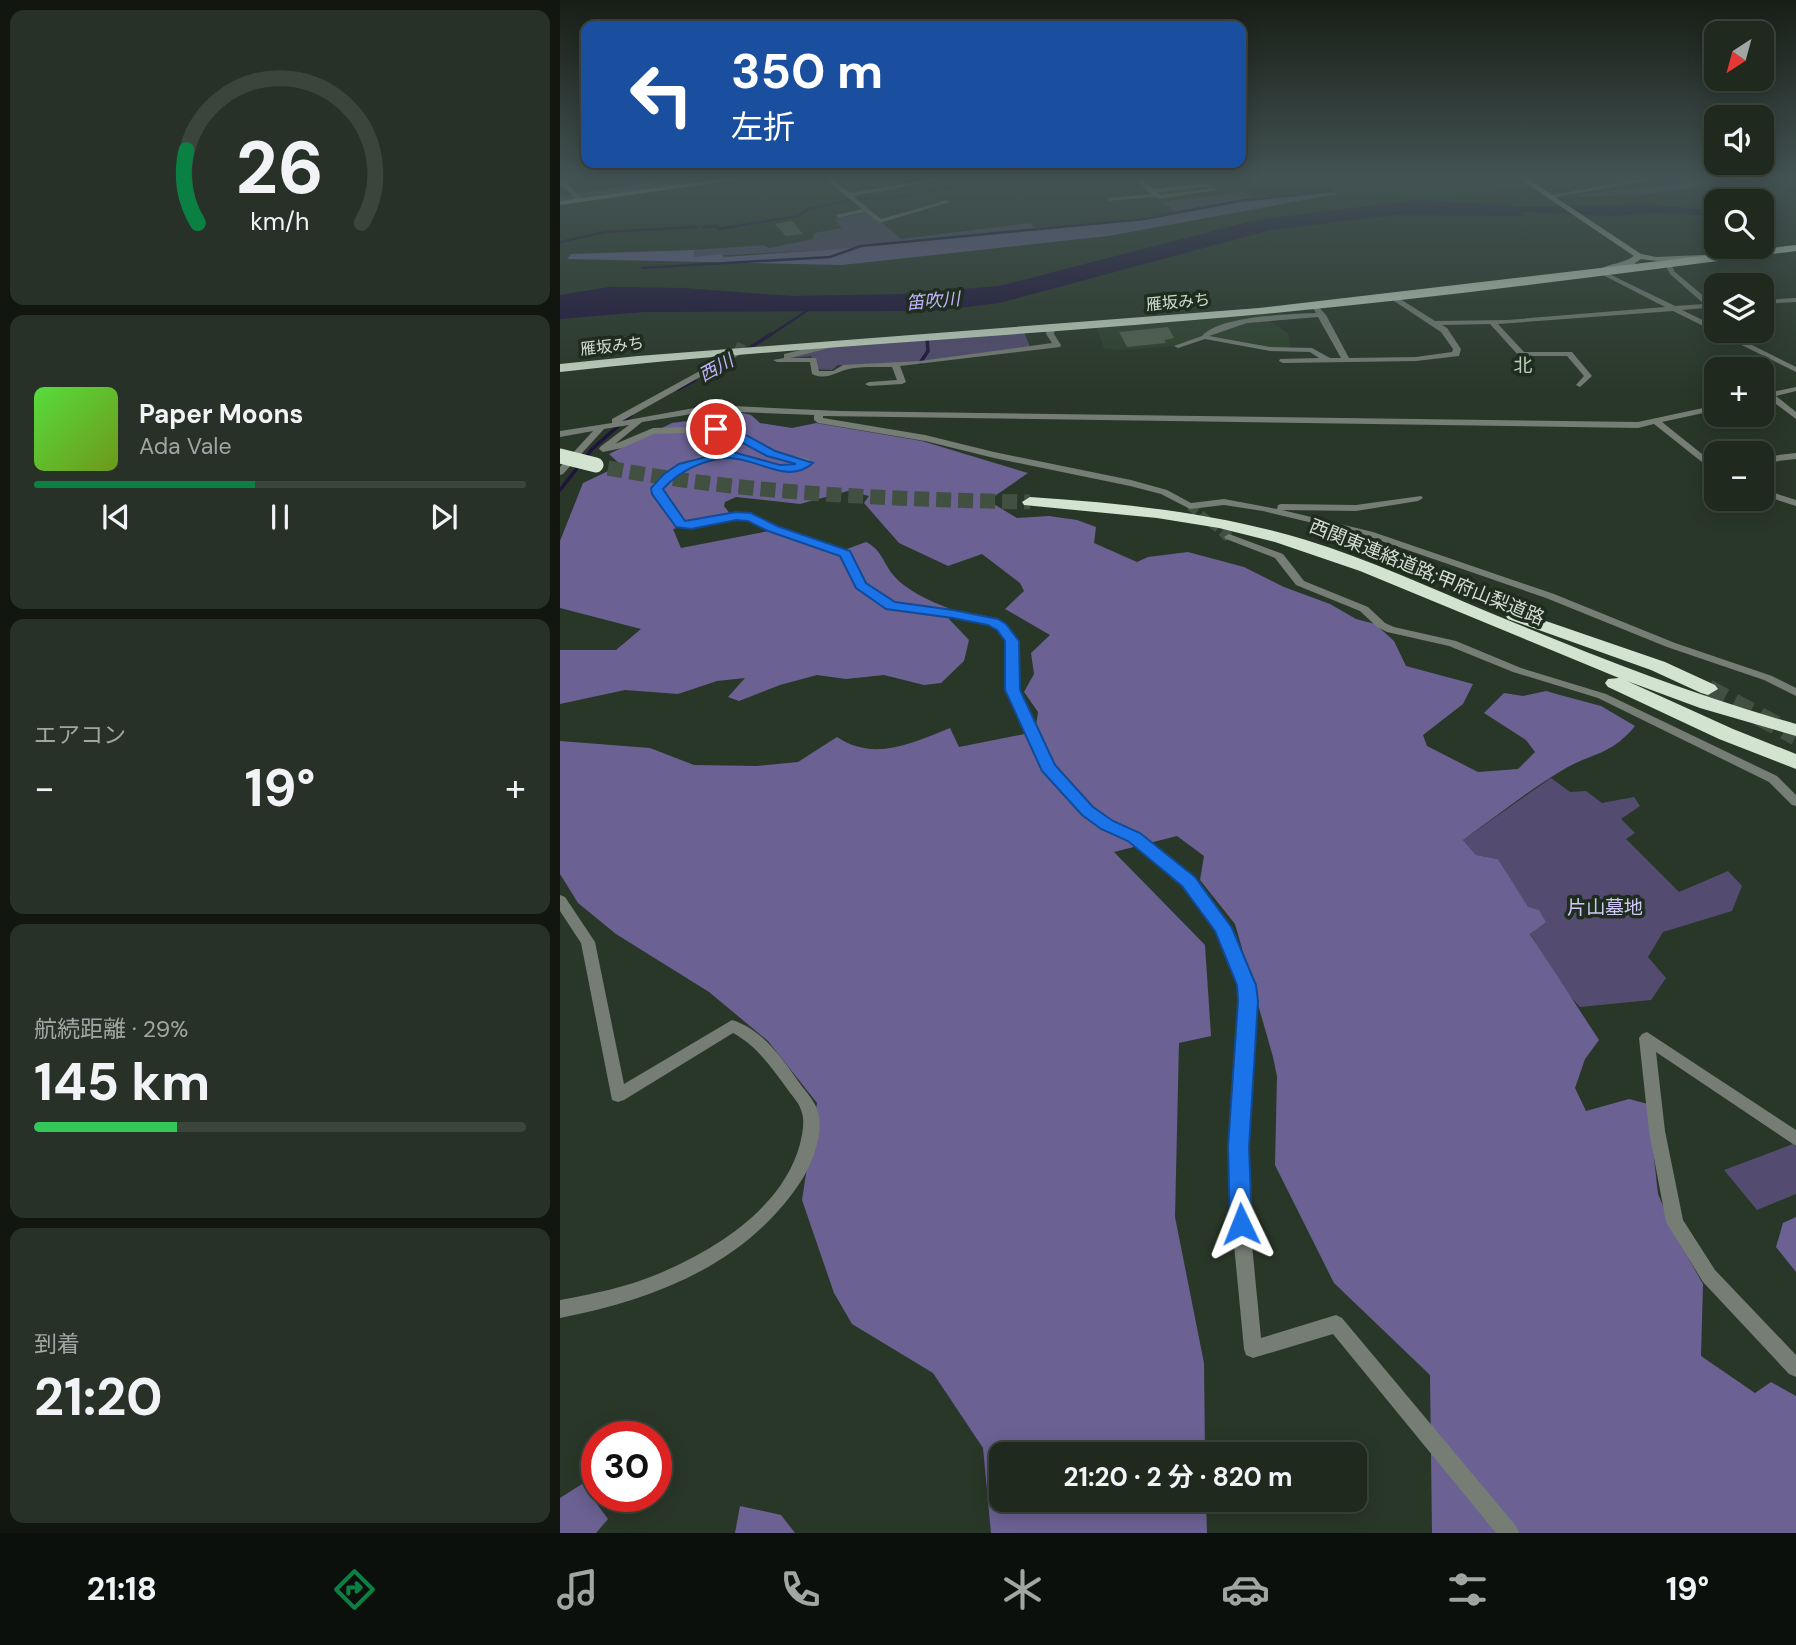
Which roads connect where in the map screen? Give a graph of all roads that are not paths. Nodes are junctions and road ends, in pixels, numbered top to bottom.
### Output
1 (1631, 251) edge
2 (1637, 255) junction
3 (1704, 255) edge
4 (1707, 259) edge
5 (1668, 264) junction
6 (1601, 272) junction
7 (1394, 297) junction
8 (1704, 297) edge
9 (1796, 300) edge
10 (1774, 301) edge
11 (1704, 306) edge
12 (1318, 310) junction
13 (1674, 310) junction
14 (1492, 322) junction
15 (1436, 323) junction
16 (1051, 326) junction
17 (1205, 337) junction
18 (828, 343) junction
19 (1178, 345) dead end
20 (742, 351) junction
21 (1328, 360) junction
22 (1346, 360) junction
23 (1283, 361) dead end
24 (895, 365) junction
25 (560, 368) edge
26 (1796, 370) edge
27 (869, 384) dead end
28 (1580, 385) dead end
29 (1796, 389) edge
30 (1774, 394) edge
31 (1774, 401) edge
32 (1704, 410) edge
33 (819, 413) junction
34 (1796, 416) edge
35 (642, 420) junction
36 (1657, 422) junction
37 (605, 426) junction
38 (560, 434) edge
39 (560, 456) edge
40 (1796, 456) edge
41 (1774, 459) edge
42 (1704, 460) edge
43 (608, 468) tunnel mouth
44 (560, 471) edge
45 (1774, 496) edge
46 (1418, 498) dead end
47 (1030, 502) tunnel mouth
48 (1796, 503) edge
49 (1267, 509) junction
50 (1229, 537) tunnel mouth
51 (1280, 537) junction
52 (1329, 554) junction
53 (1708, 688) tunnel mouth
54 (1796, 693) edge
55 (1796, 730) edge
56 (1796, 762) edge
57 (1796, 802) edge
58 (560, 900) edge
59 (1796, 1139) edge
60 (560, 1309) edge
61 (1796, 1368) edge
62 (1509, 1533) edge

1 - 2 main road
2 - 3 main road
2 - 6 main road
4 - 5 highway, 雁坂みち
5 - 6 highway, 雁坂みち
5 - 8 street
6 - 7 highway, 雁坂みち
6 - 13 street
7 - 12 highway, 雁坂みち
7 - 15 street
9 - 10 street
11 - 13 street
12 - 16 highway, 雁坂みち
12 - 17 street
12 - 22 street
13 - 14 street
13 - 26 street
14 - 15 street
14 - 28 street
15 - 22 street
16 - 18 highway, 雁坂みち
16 - 24 street
17 - 19 street
17 - 21 street
18 - 20 highway, 雁坂みち
18 - 24 street
20 - 25 highway, 雁坂みち
20 - 37 street
21 - 22 street
21 - 23 street
24 - 27 street
29 - 30 street
31 - 34 street
32 - 36 street
33 - 35 street
33 - 36 street
33 - 49 street
35 - 37 street
35 - 62 street
36 - 42 street
37 - 38 street
37 - 44 street
39 - 43 highway, bridge
40 - 41 street
45 - 48 street
46 - 49 street
47 - 51 highway, 西関東連絡道路;甲府山梨道路
49 - 54 street
50 - 57 street
51 - 52 highway, 西関東連絡道路;甲府山梨道路
51 - 53 highway
52 - 55 highway, 西関東連絡道路;甲府山梨道路
52 - 56 highway
58 - 60 street
59 - 61 street

